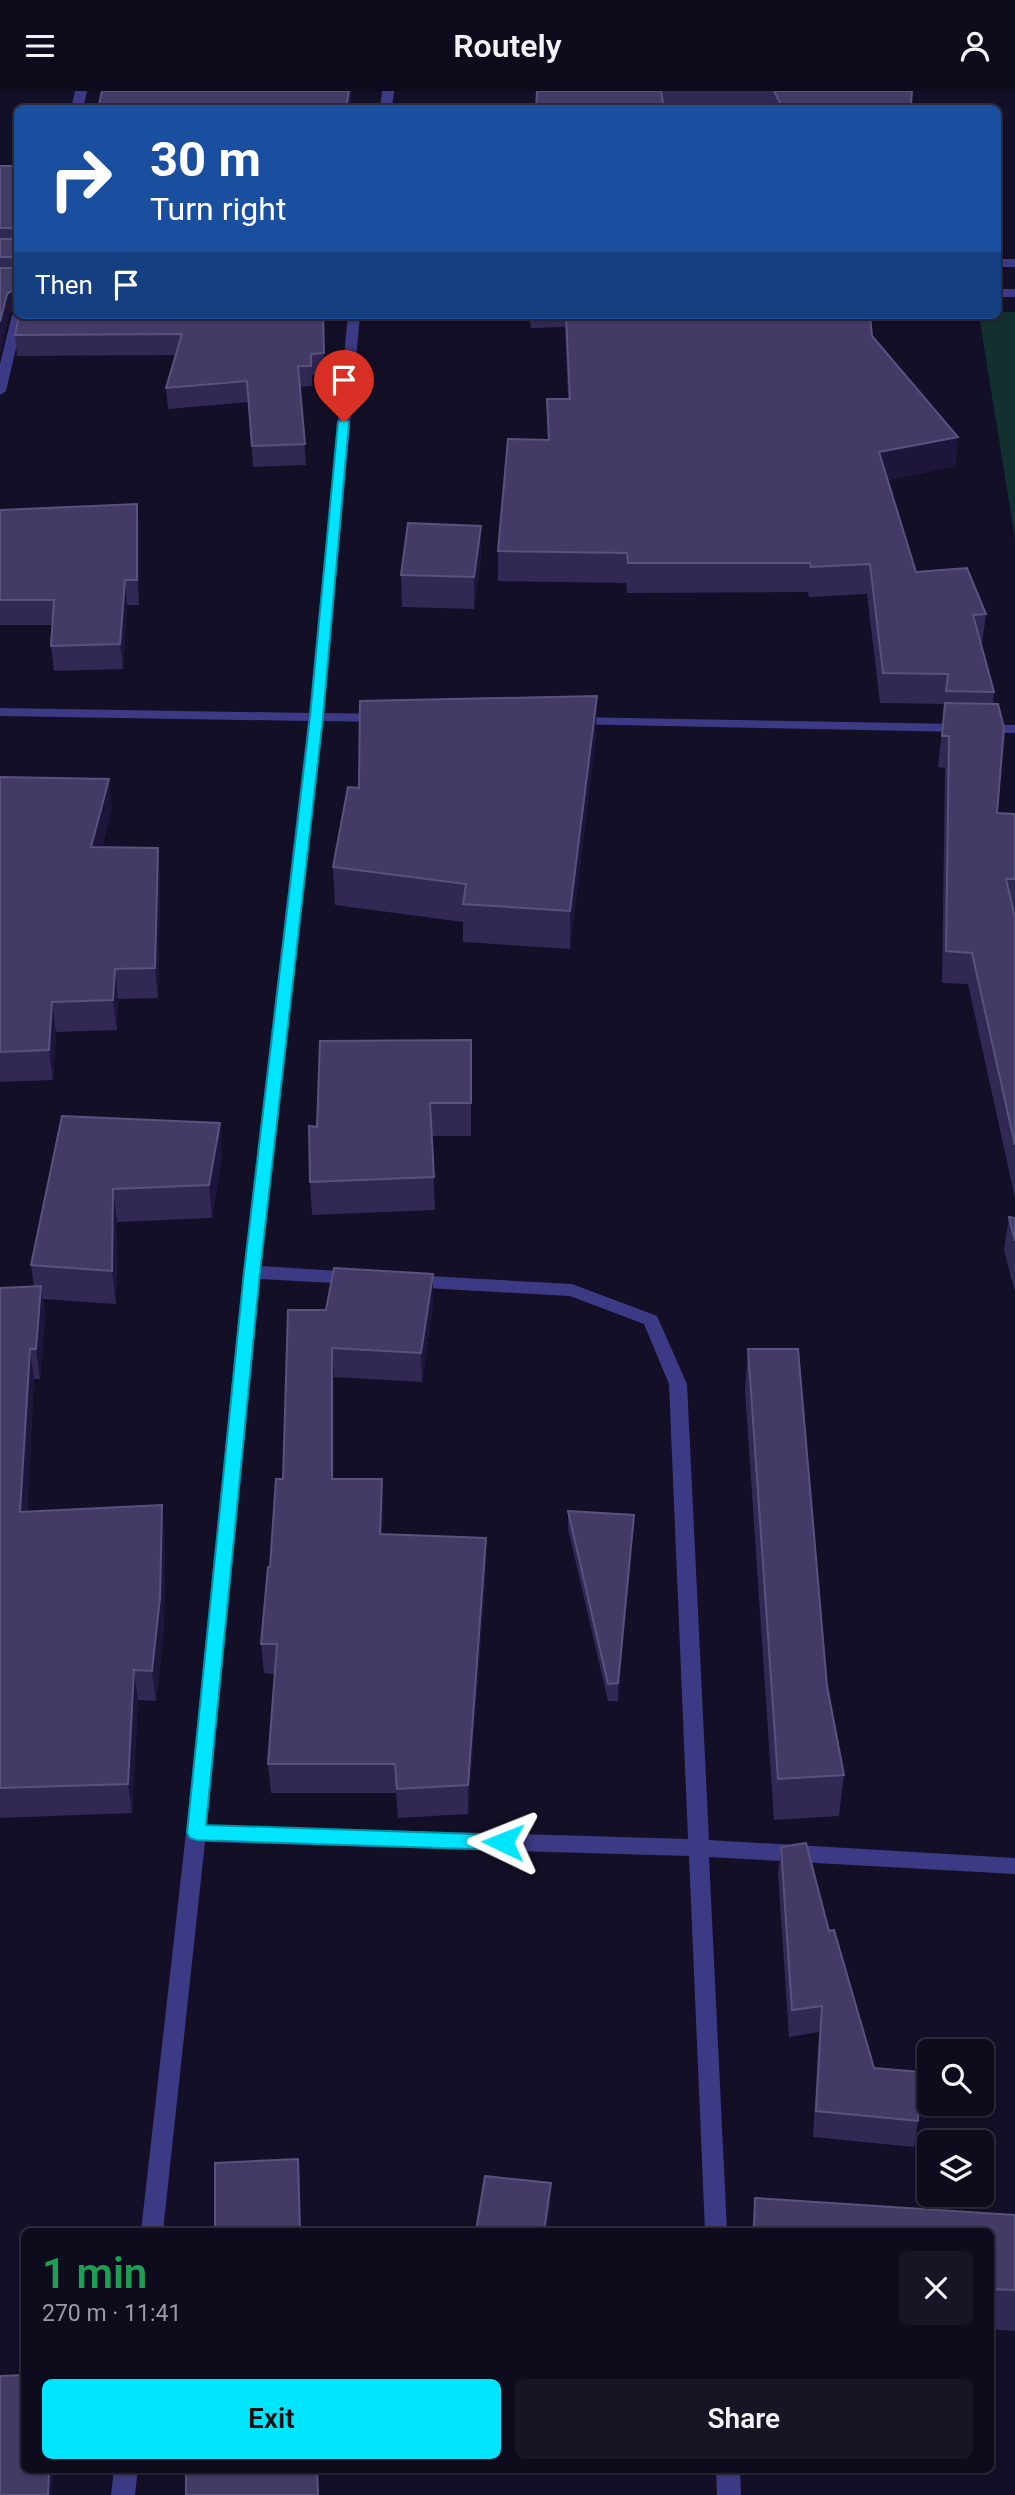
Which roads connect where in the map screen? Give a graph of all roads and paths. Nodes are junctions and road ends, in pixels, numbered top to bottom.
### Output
1 (17, 319) edge
2 (354, 319) edge
3 (0, 391) edge
4 (0, 712) edge
5 (316, 717) junction
6 (400, 718) edge
7 (554, 721) edge
8 (1015, 729) edge
9 (252, 1272) junction
10 (196, 1833) junction
11 (698, 1848) junction
12 (1015, 1867) edge
13 (152, 2228) edge
14 (716, 2228) edge
15 (126, 2473) edge
16 (728, 2473) edge
17 (123, 2495) edge
18 (729, 2495) edge

1 - 3 street
2 - 5 street
4 - 5 street
5 - 6 street
5 - 9 street
7 - 8 street
9 - 10 street
9 - 11 street
10 - 11 street
10 - 13 street
11 - 12 street
11 - 14 street
15 - 17 street
16 - 18 street

